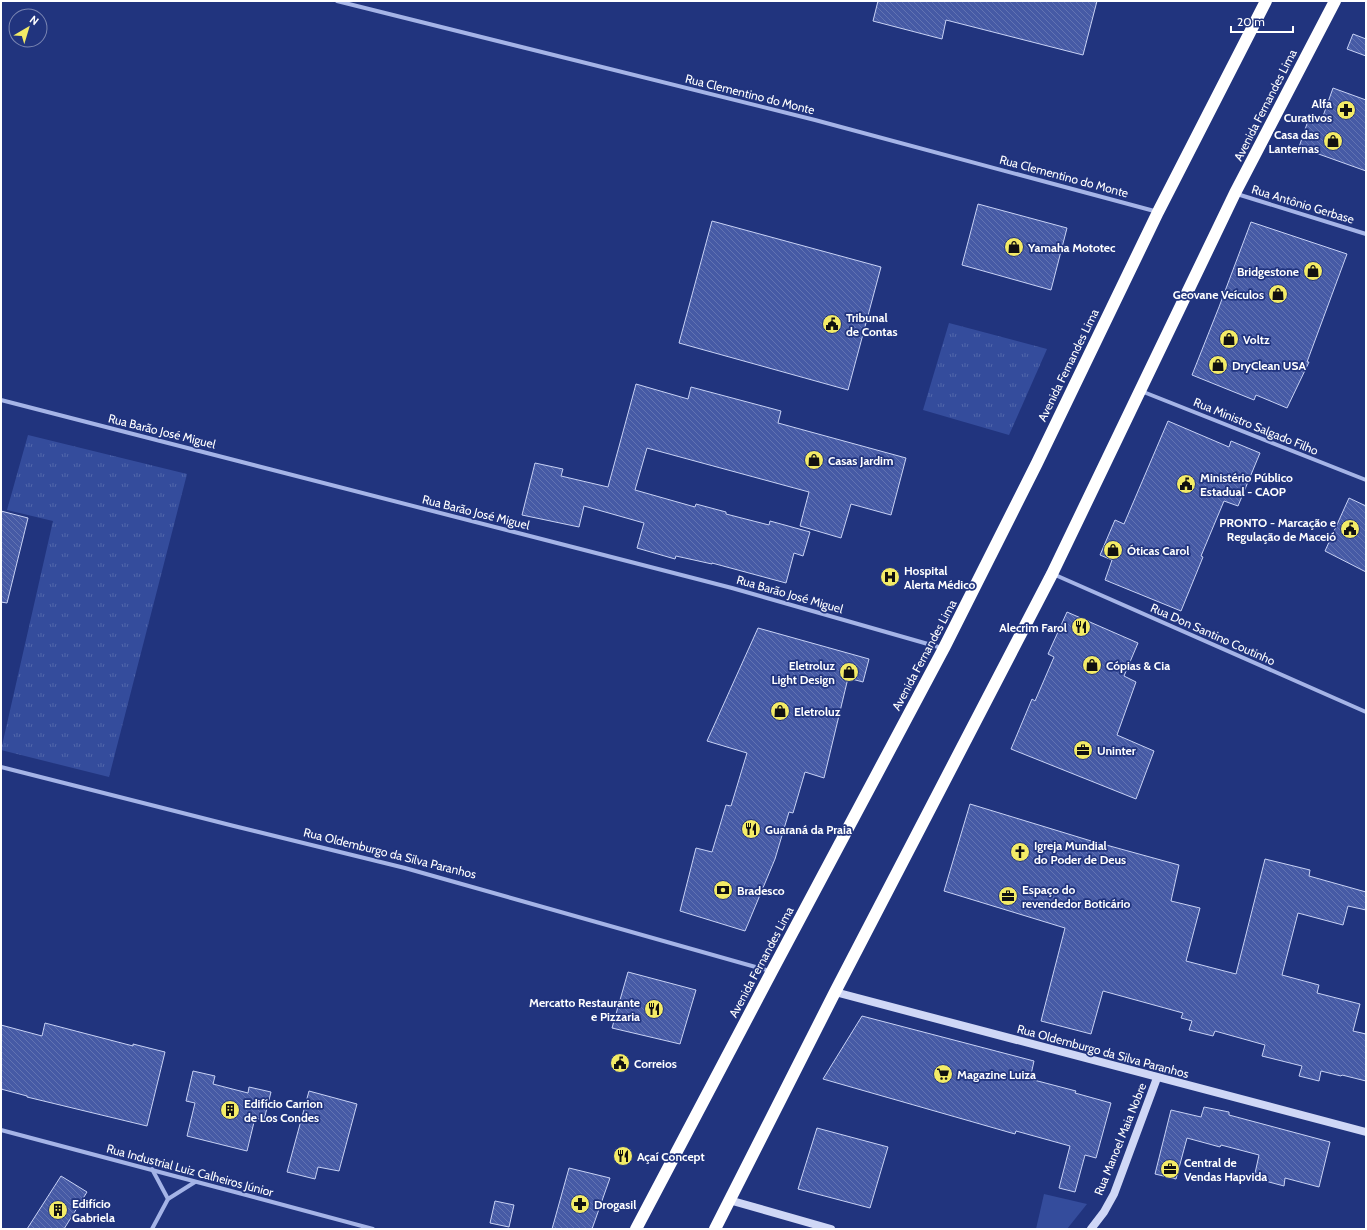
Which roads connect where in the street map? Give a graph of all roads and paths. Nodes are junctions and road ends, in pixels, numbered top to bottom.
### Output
1 (337, 1) edge
2 (1266, 1) edge
3 (1335, 1) edge
4 (1235, 193) junction
5 (1158, 212) junction
6 (1366, 234) edge
7 (1140, 391) junction
8 (1, 400) edge
9 (1366, 480) edge
10 (1052, 574) junction
11 (944, 648) junction
12 (1366, 712) edge
13 (1, 767) edge
14 (772, 971) junction
15 (835, 992) junction
16 (1158, 1078) junction
17 (1, 1130) edge
18 (1366, 1132) edge
19 (152, 1169) junction
20 (195, 1182) junction
21 (168, 1199) junction
22 (729, 1200) junction
23 (152, 1229) edge
24 (373, 1229) edge
25 (636, 1229) edge
26 (714, 1229) edge
27 (831, 1229) edge
28 (1091, 1229) edge

1 - 5 street, Rua Clementino do Monte
2 - 5 highway, Avenida Fernandes Lima
3 - 4 highway, Avenida Fernandes Lima
4 - 6 street, Rua Antônio Gerbase
4 - 7 highway, Avenida Fernandes Lima
5 - 11 highway, Avenida Fernandes Lima
7 - 9 street, Rua Ministro Salgado Filho
7 - 10 highway, Avenida Fernandes Lima
8 - 11 street, Rua Barão José Miguel
10 - 12 street, Rua Don Santino Coutinho
10 - 15 highway, Avenida Fernandes Lima
11 - 14 highway, Avenida Fernandes Lima
13 - 14 street, Rua Oldemburgo da Silva Paranhos
14 - 25 highway, Avenida Fernandes Lima
15 - 16 street, Rua Oldemburgo da Silva Paranhos
15 - 22 highway, Avenida Fernandes Lima
16 - 18 street, Rua Oldemburgo da Silva Paranhos
16 - 28 street, Rua Manoel Maia Nobre
17 - 19 street, Rua Industrial Luiz Calheiros Júnior
19 - 20 street, Rua Industrial Luiz Calheiros Júnior
19 - 21 street
20 - 21 street
20 - 24 street, Rua Industrial Luiz Calheiros Júnior
21 - 23 street
22 - 26 highway, Avenida Fernandes Lima
22 - 27 street

